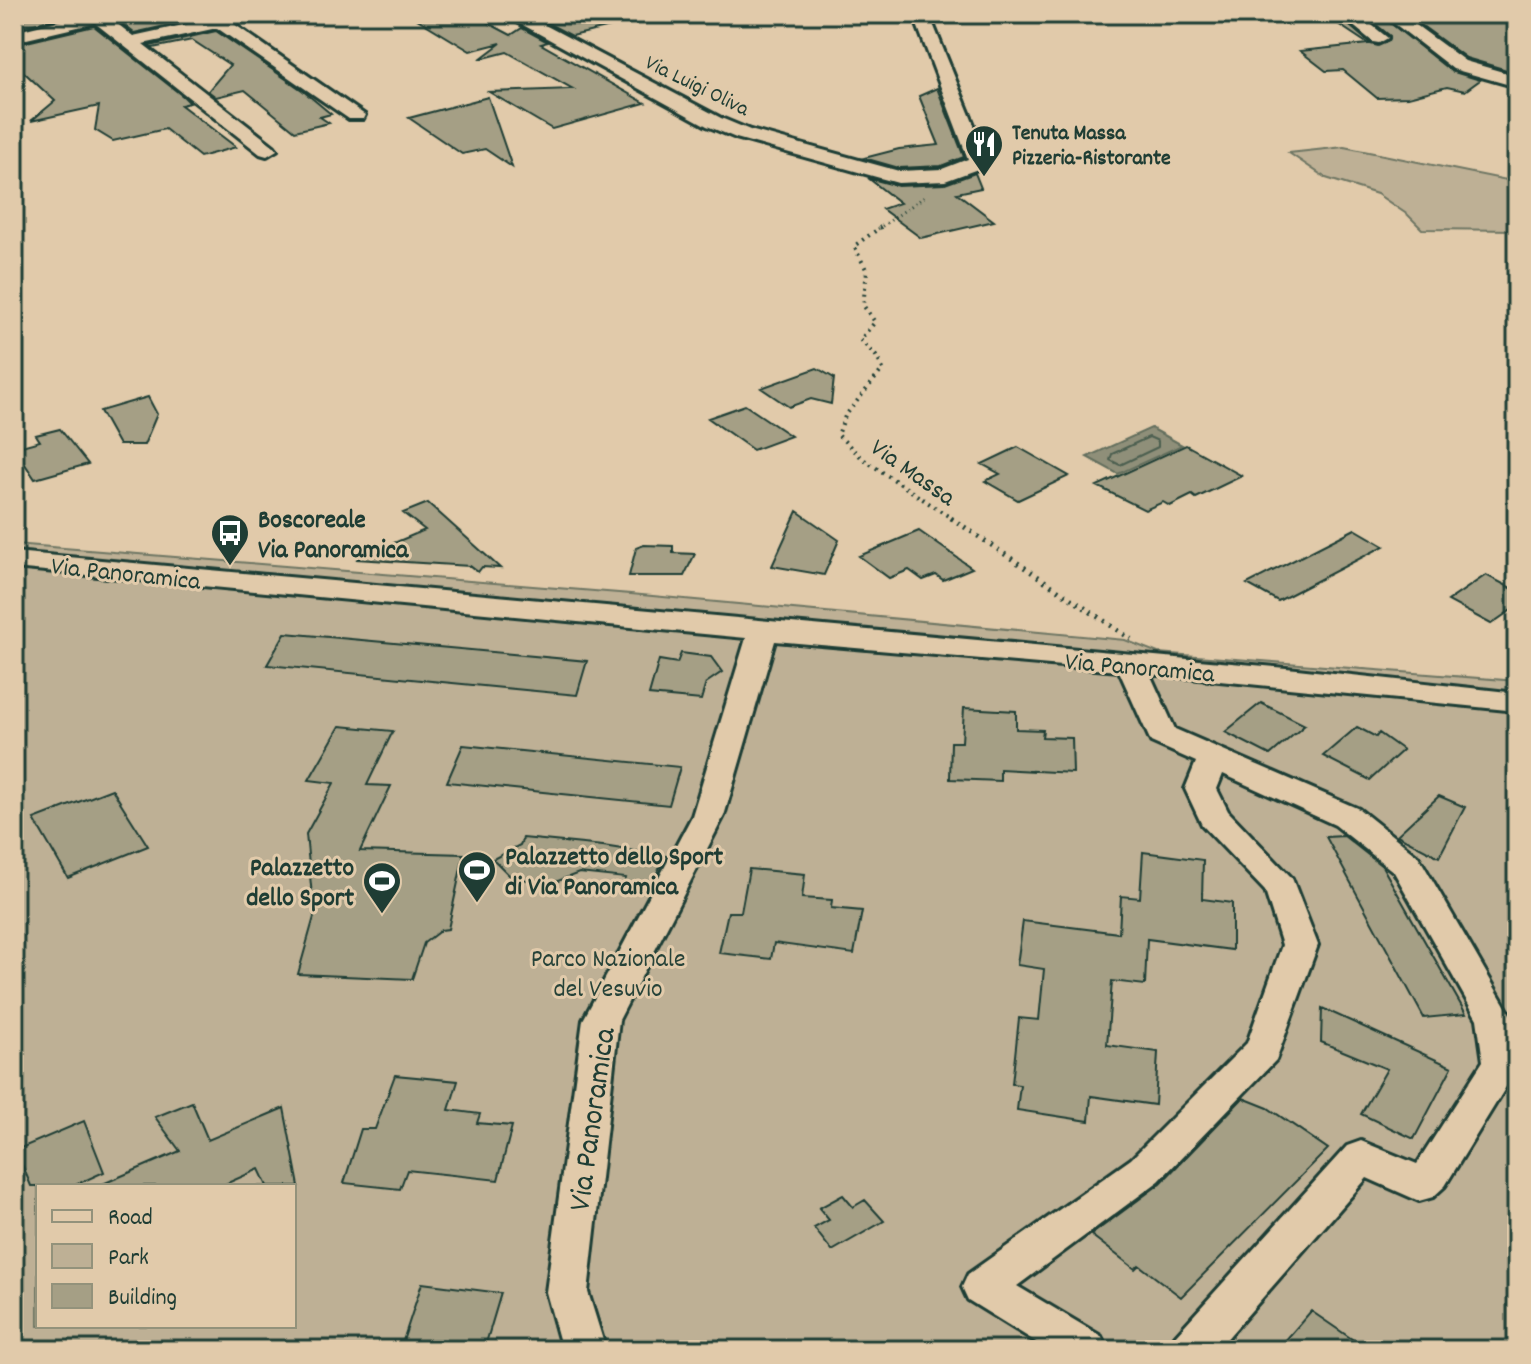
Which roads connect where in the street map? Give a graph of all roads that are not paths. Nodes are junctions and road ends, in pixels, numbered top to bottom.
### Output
1 (255, 14) edge
2 (511, 14) edge
3 (921, 14) edge
4 (1347, 14) edge
5 (1390, 14) edge
6 (102, 15) edge
7 (214, 18) edge
8 (14, 37) edge
9 (1379, 38) dead end
10 (129, 42) junction
11 (1517, 82) edge
12 (356, 115) dead end
13 (267, 150) dead end
14 (14, 560) edge
15 (763, 631) junction
16 (1131, 665) junction
17 (1517, 702) edge
18 (1214, 758) junction
19 (584, 1350) edge
20 (1086, 1350) edge
21 (1190, 1350) edge

1 - 7 street
2 - 3 street, Via Luigi Oliva
4 - 9 street
5 - 11 street
6 - 8 street
6 - 10 street
7 - 10 street
7 - 12 street
10 - 13 street
14 - 15 street, Via Panoramica
15 - 16 street, Via Panoramica
15 - 19 street, Via Panoramica
16 - 17 street, Via Panoramica
16 - 18 street
18 - 20 street
18 - 21 street

